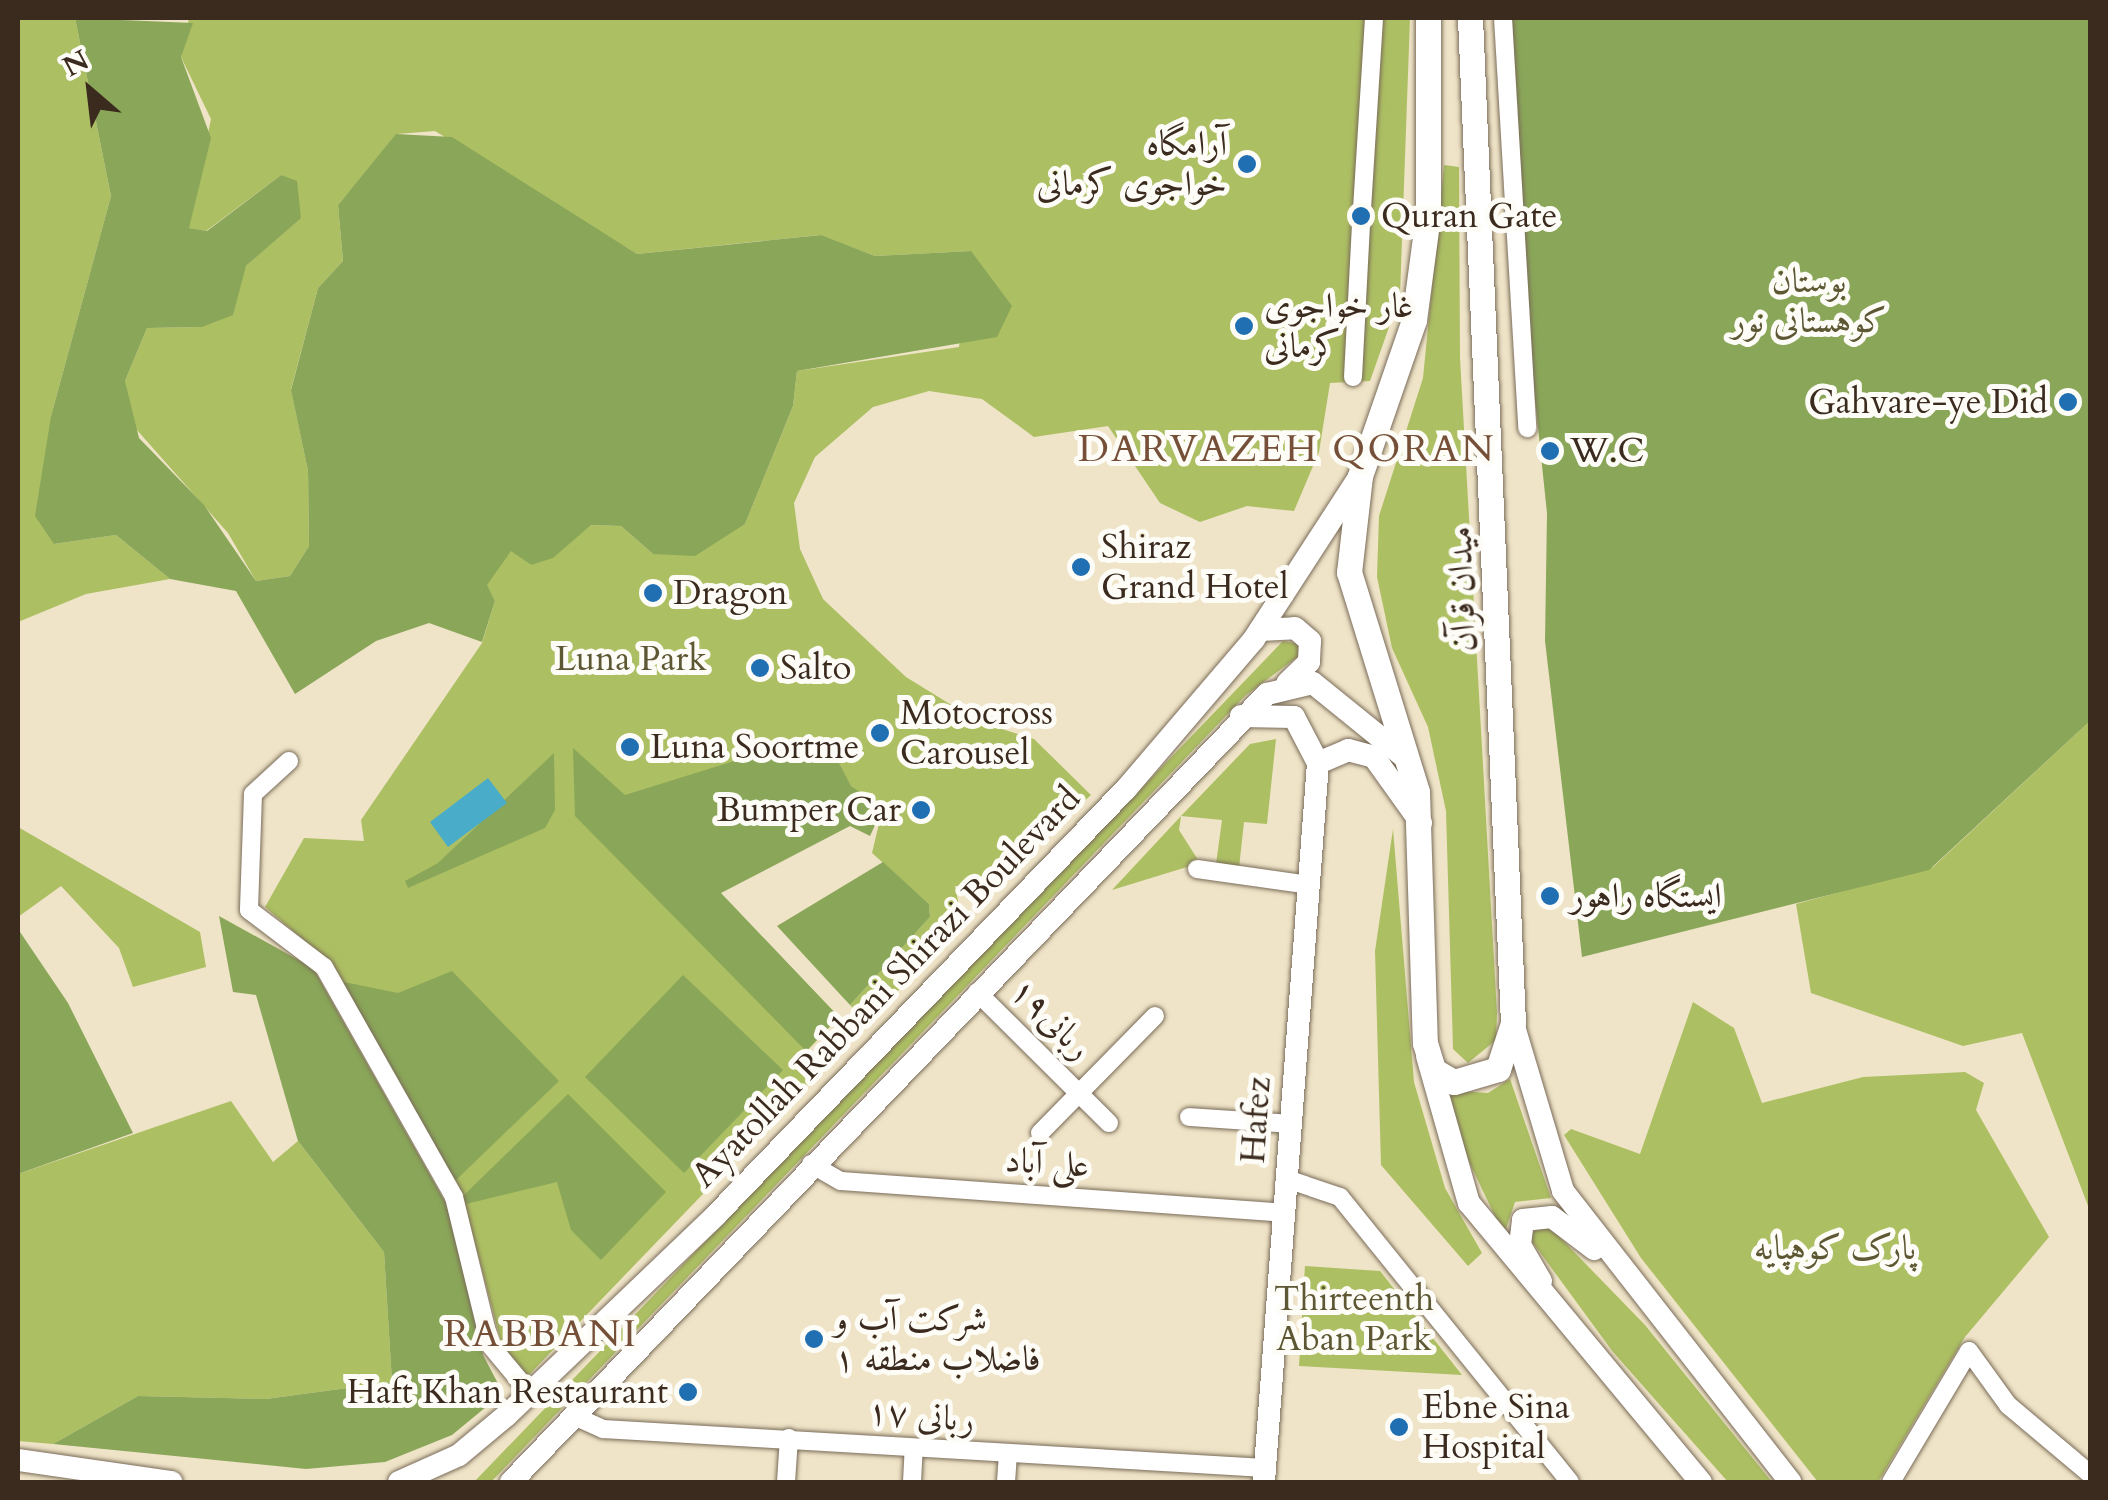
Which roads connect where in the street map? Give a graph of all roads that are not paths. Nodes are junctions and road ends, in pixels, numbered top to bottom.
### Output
1 (1374, 18) edge
2 (1428, 18) edge
3 (1470, 18) edge
4 (1504, 18) edge
5 (1353, 377) dead end
6 (1526, 428) dead end
7 (1360, 476) junction
8 (1260, 630) junction
9 (1287, 683) junction
10 (1241, 716) junction
11 (1408, 759) junction
12 (289, 761) dead end
13 (1318, 763) junction
14 (1422, 826) junction
15 (1197, 869) dead end
16 (1309, 884) junction
17 (977, 992) junction
18 (1155, 1016) dead end
19 (1513, 1023) junction
20 (1425, 1042) junction
21 (1080, 1093) junction
22 (1189, 1117) dead end
23 (1109, 1123) dead end
24 (1291, 1124) junction
25 (1040, 1133) dead end
26 (811, 1164) junction
27 (1287, 1179) junction
28 (1284, 1213) junction
29 (1620, 1271) junction
30 (1562, 1318) junction
31 (530, 1394) junction
32 (574, 1416) junction
33 (788, 1438) junction
34 (914, 1450) junction
35 (458, 1455) junction
36 (1008, 1456) junction
37 (18, 1460) edge
38 (2090, 1474) edge
39 (1265, 1475) edge
40 (171, 1482) edge
41 (398, 1482) edge
42 (448, 1482) edge
43 (510, 1482) edge
44 (786, 1482) edge
45 (912, 1482) edge
46 (1006, 1482) edge
47 (1570, 1482) edge
48 (1701, 1482) edge
49 (1790, 1482) edge
50 (1891, 1482) edge

1 - 5 street
2 - 7 highway
3 - 19 highway, میدان قرآن
4 - 6 street
7 - 8 main road, Ayatollah Rabbani Shirazi Boulevard
7 - 11 highway
8 - 9 main road
8 - 31 main road, Ayatollah Rabbani Shirazi Boulevard
9 - 10 main road, Ayatollah Rabbani Shirazi Boulevard
9 - 11 main road
10 - 13 main road
10 - 17 main road, Ayatollah Rabbani Shirazi Boulevard
11 - 14 highway
12 - 31 street
13 - 14 main road
13 - 16 main road, Hafez
14 - 20 highway
15 - 16 street
16 - 24 main road, Hafez
17 - 21 street, ربانی۱۹
17 - 26 main road, Ayatollah Rabbani Shirazi Boulevard
18 - 21 street
19 - 20 highway
19 - 29 main road
20 - 30 main road
21 - 23 street, ربانی۱۹
21 - 25 street
22 - 24 street
24 - 27 main road, Hafez
26 - 28 street, علی آباد
26 - 32 main road, Ayatollah Rabbani Shirazi Boulevard
27 - 28 main road, Hafez
27 - 47 street
28 - 39 main road, Hafez
29 - 30 main road
29 - 49 main road
30 - 48 main road
31 - 35 main road, Ayatollah Rabbani Shirazi Boulevard
32 - 33 street, ربانی ۱۷
32 - 43 main road, Ayatollah Rabbani Shirazi Boulevard
33 - 34 street, ربانی ۱۷
33 - 44 street
34 - 36 street, ربانی ۱۷
34 - 45 street
35 - 41 main road, Ayatollah Rabbani Shirazi Boulevard
35 - 42 main road
36 - 39 street, ربانی ۱۷
36 - 46 street
37 - 40 main road
38 - 50 street

